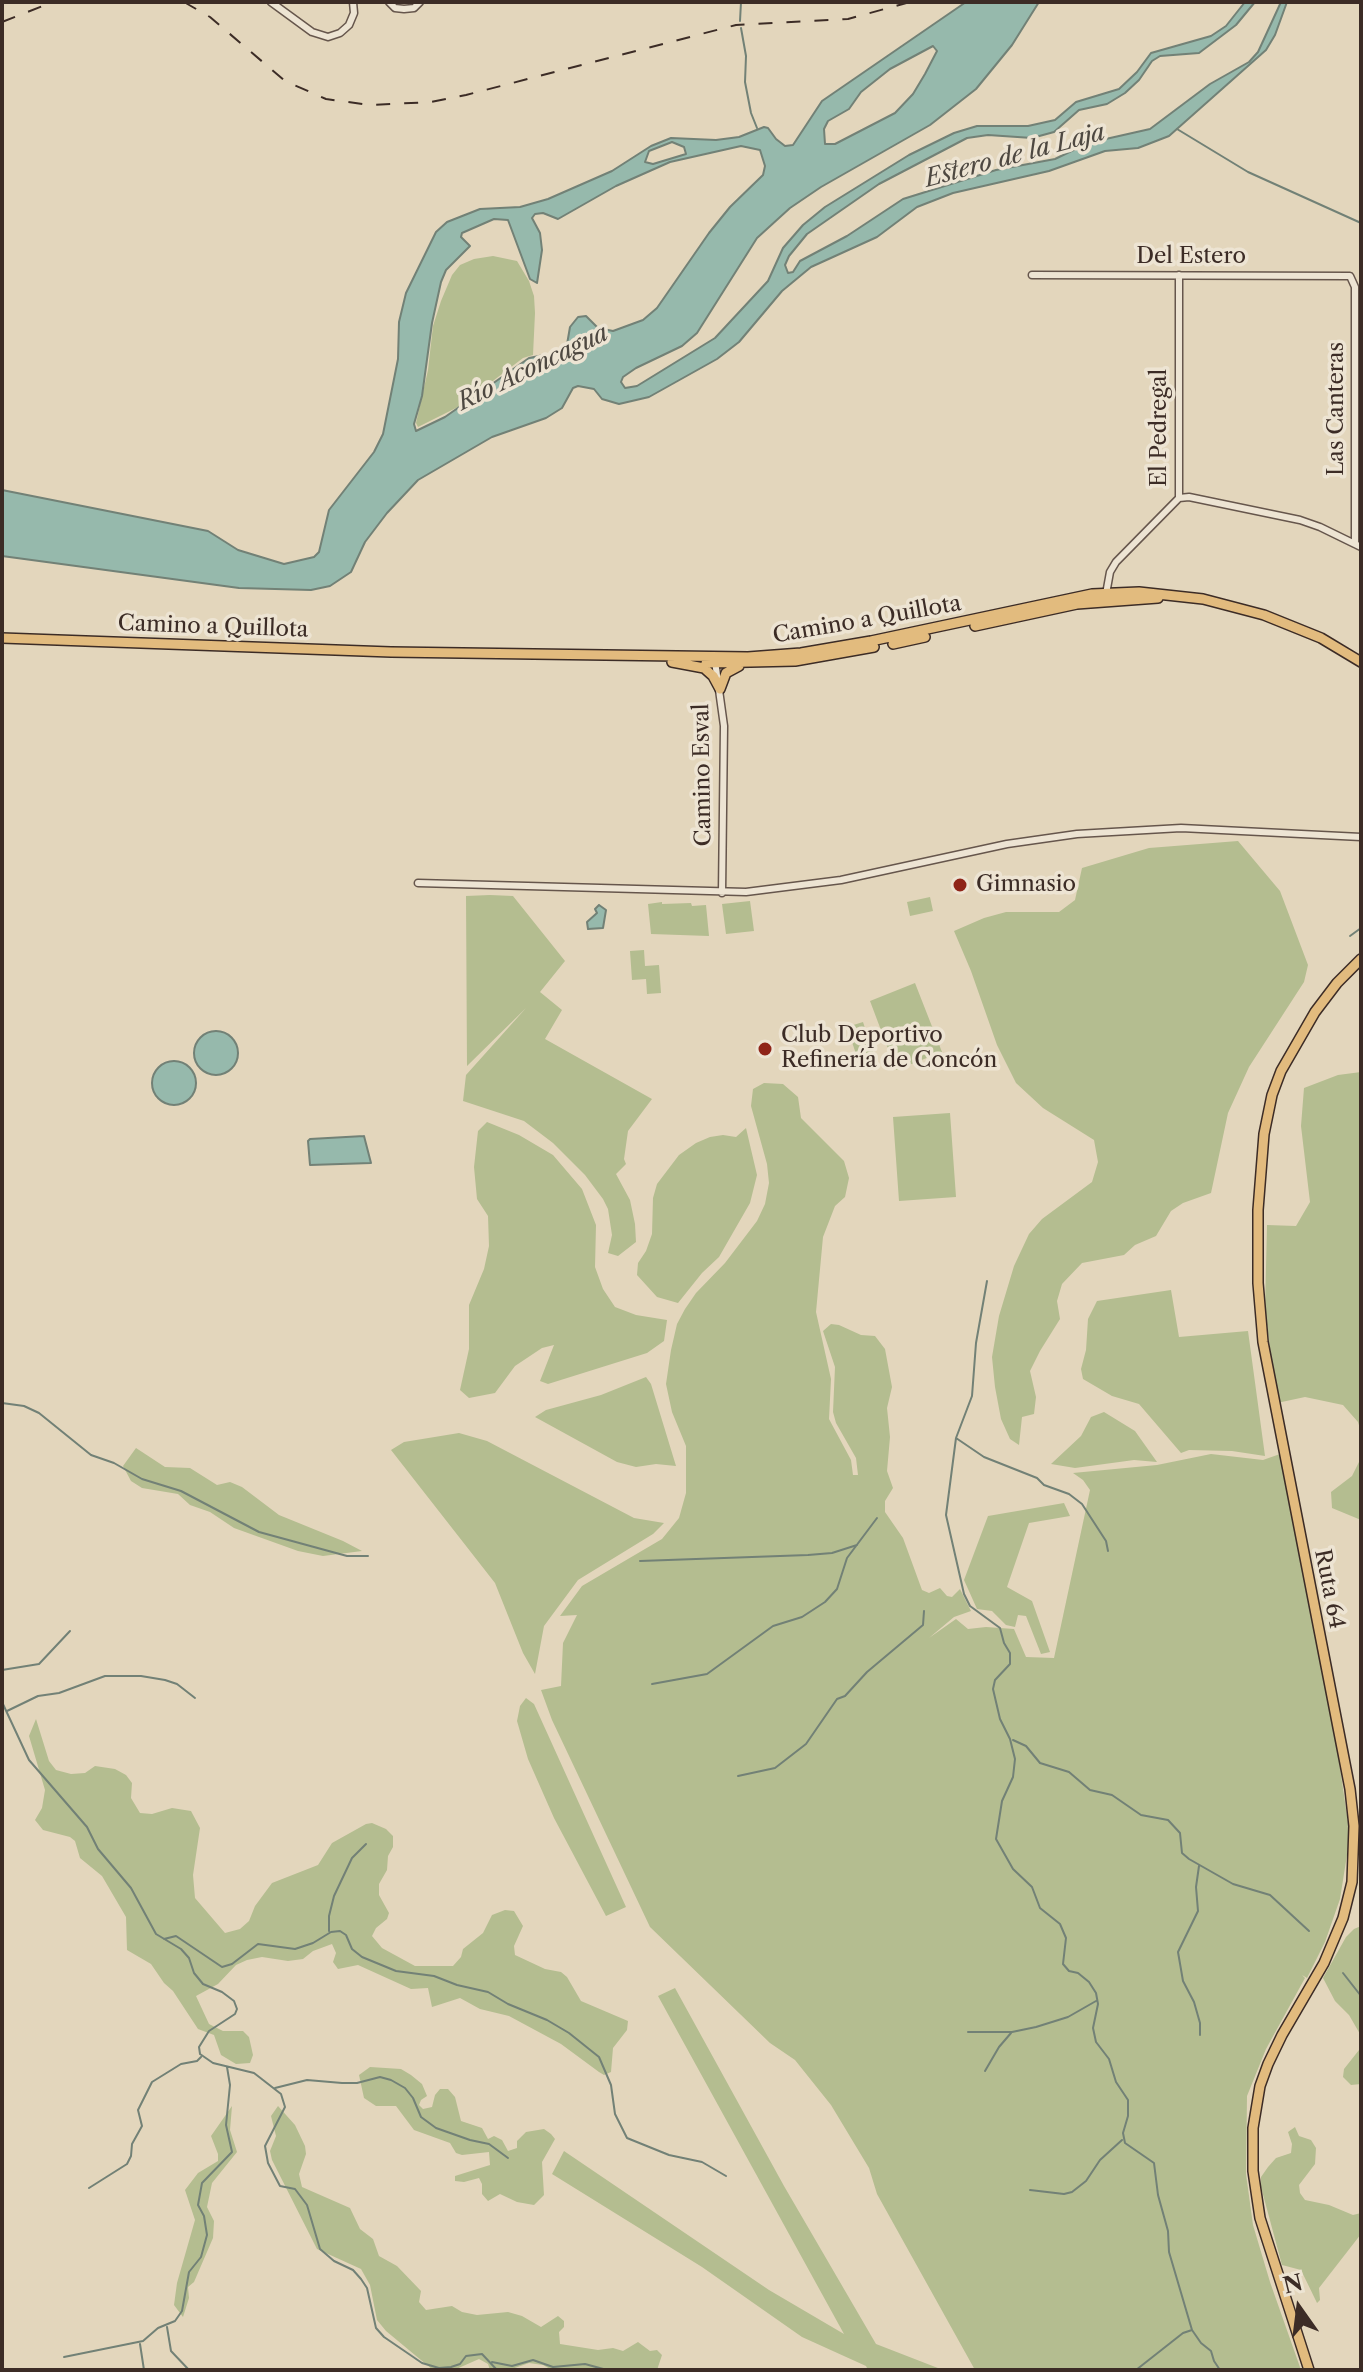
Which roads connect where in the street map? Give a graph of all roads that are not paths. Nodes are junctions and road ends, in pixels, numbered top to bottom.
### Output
1 (271, 2) edge
2 (353, 2) edge
3 (389, 2) edge
4 (420, 2) edge
5 (1032, 275) dead end
6 (1179, 275) junction
7 (1350, 276) joint
8 (1179, 498) junction
9 (1358, 545) edge
10 (1106, 597) junction
11 (2, 638) edge
12 (424, 652) junction
13 (715, 660) junction
14 (672, 662) junction
15 (1361, 662) edge
16 (759, 663) junction
17 (720, 689) junction
18 (1361, 837) edge
19 (418, 883) dead end
20 (722, 893) junction
21 (1361, 959) edge
22 (1309, 2370) edge

1 - 2 street
3 - 4 street
5 - 6 street, Del Estero
6 - 7 street, Del Estero
6 - 8 street, El Pedregal
7 - 9 street, Las Canteras
8 - 9 street
8 - 10 street, El Pedregal
10 - 13 main road, Camino a Quillota
10 - 15 main road, Camino a Quillota
10 - 16 main road, Camino a Quillota
11 - 12 main road, Camino a Quillota
12 - 13 main road, Camino a Quillota
12 - 14 main road, Camino a Quillota
13 - 14 main road, Camino a Quillota
13 - 16 main road, Camino a Quillota
13 - 17 street, Camino Esval
14 - 17 main road
16 - 17 main road
17 - 20 street, Camino Esval
18 - 20 street
19 - 20 street
21 - 22 main road, Ruta 64

